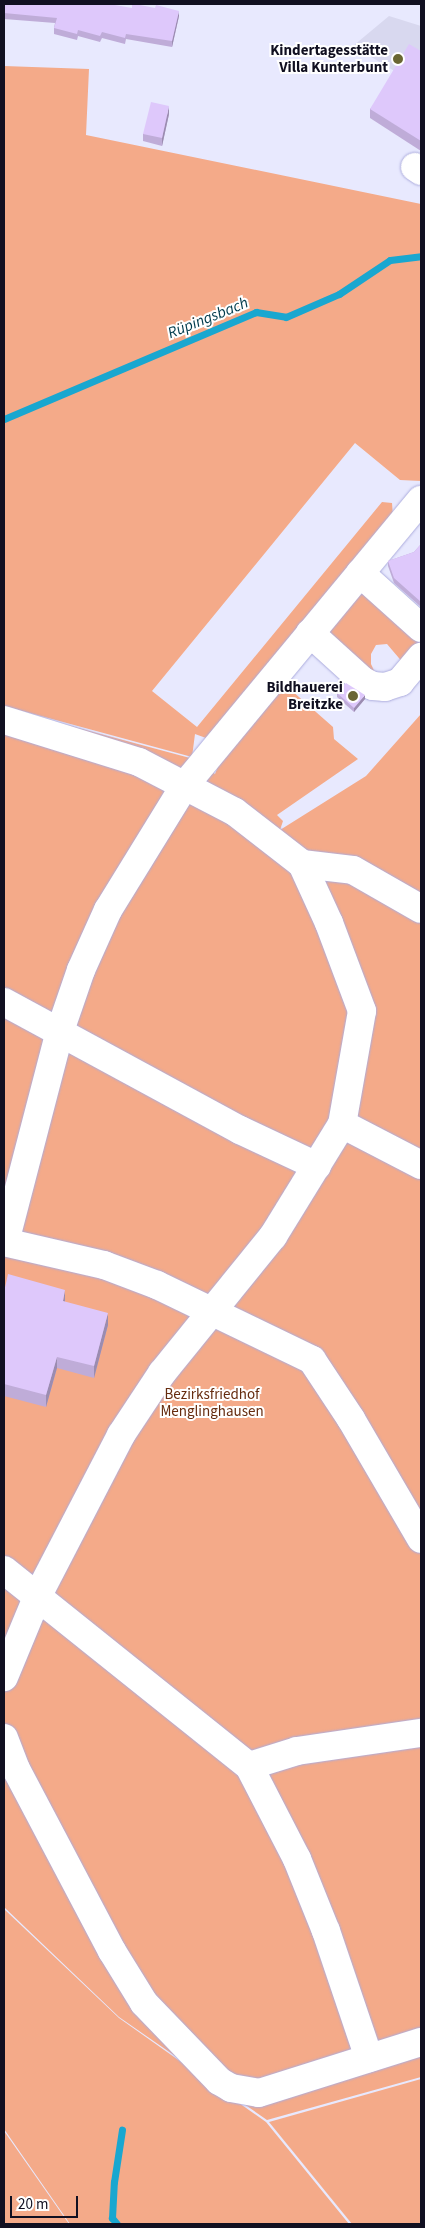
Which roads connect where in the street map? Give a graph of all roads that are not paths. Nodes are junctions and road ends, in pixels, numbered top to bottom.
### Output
1 (421, 500) edge
2 (360, 573) junction
3 (421, 628) edge
4 (310, 633) junction
5 (421, 657) edge
6 (6, 724) edge
7 (185, 785) junction
8 (302, 864) junction
9 (421, 909) edge
10 (4, 1002) edge
11 (60, 1031) junction
12 (342, 1124) junction
13 (421, 1165) edge
14 (317, 1166) junction
15 (4, 1242) edge
16 (211, 1310) junction
17 (421, 1539) edge
18 (4, 1570) edge
19 (38, 1596) junction
20 (4, 1677) edge
21 (421, 1733) edge
22 (4, 1738) edge
23 (249, 1766) junction
24 (421, 2042) edge
25 (369, 2058) junction

1 - 2 lane
2 - 3 lane
2 - 4 lane
4 - 5 lane
4 - 7 lane
6 - 7 lane
7 - 8 lane
7 - 11 lane
8 - 9 lane
8 - 12 lane
10 - 11 lane
11 - 14 lane
11 - 15 lane
12 - 13 lane
12 - 14 lane
14 - 16 lane
15 - 16 lane
16 - 17 lane
16 - 19 lane
18 - 19 lane
19 - 20 lane
19 - 23 lane
21 - 23 lane
22 - 25 lane
23 - 25 lane
24 - 25 lane

